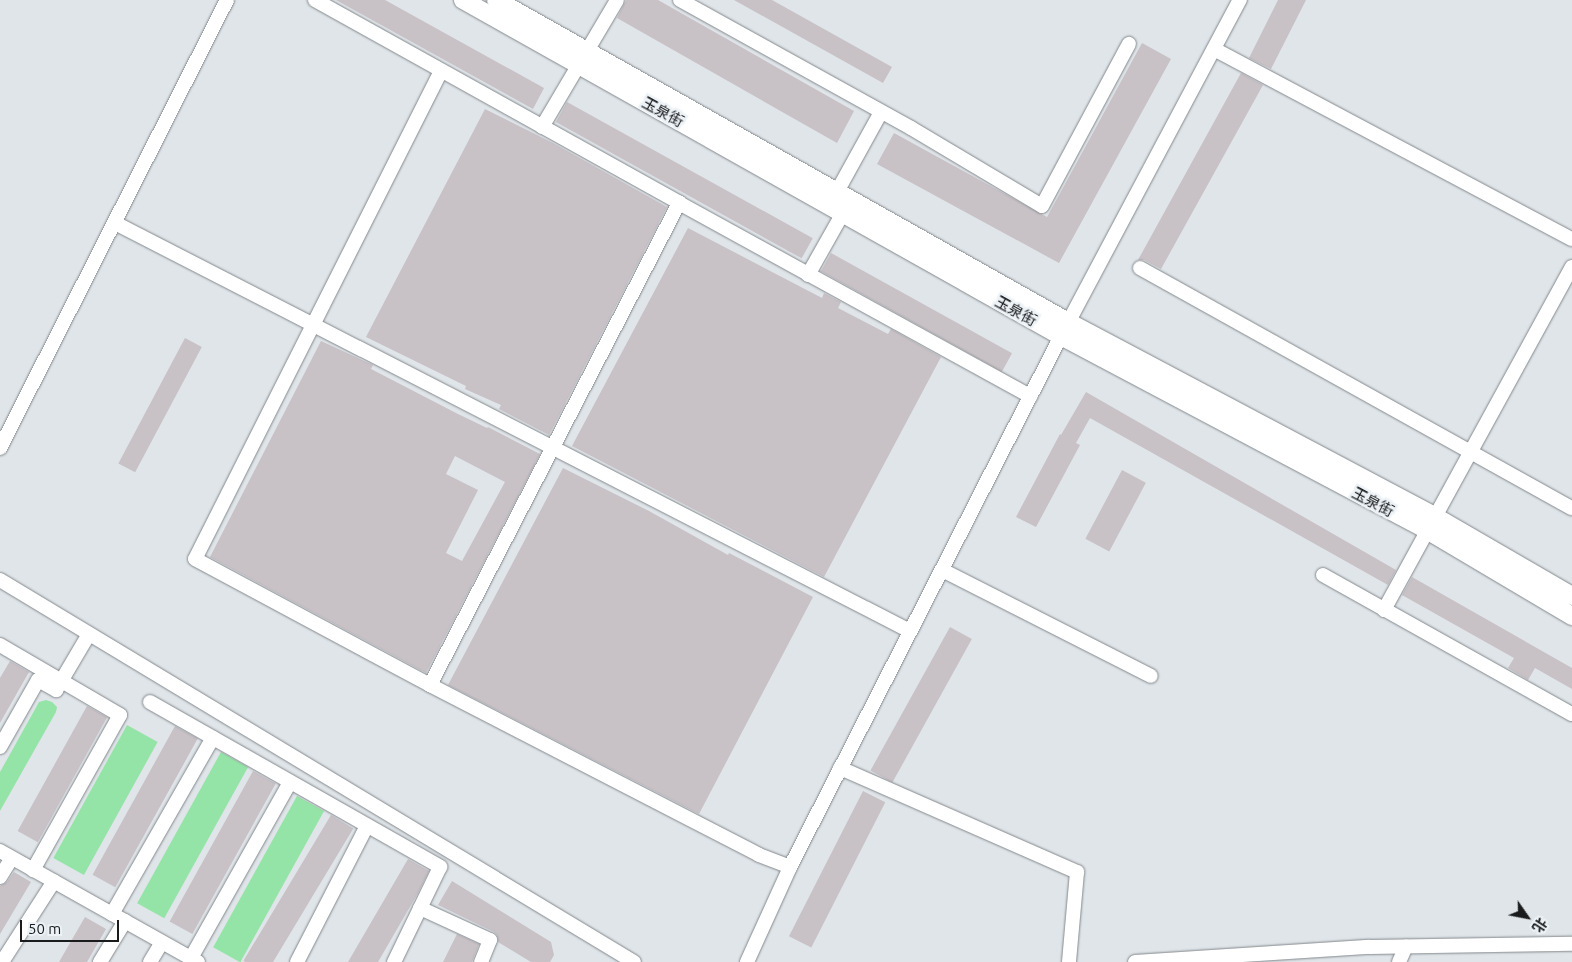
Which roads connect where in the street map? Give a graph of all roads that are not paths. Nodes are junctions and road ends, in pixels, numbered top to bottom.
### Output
1 (227, 0) edge
2 (315, 0) edge
3 (463, 0) edge
4 (496, 0) edge
5 (617, 0) edge
6 (680, 0) edge
7 (1240, 0) edge
8 (1129, 44) dead end
9 (1214, 49) junction
10 (583, 58) junction
11 (441, 71) junction
12 (881, 112) junction
13 (542, 128) junction
14 (679, 203) junction
15 (836, 204) junction
16 (115, 223) junction
17 (1572, 239) edge
18 (1572, 267) edge
19 (1140, 268) dead end
20 (808, 274) junction
21 (312, 324) junction
22 (1065, 329) junction
23 (1030, 396) junction
24 (552, 447) junction
25 (0, 448) edge
26 (1470, 452) junction
27 (1572, 508) edge
28 (1431, 523) junction
29 (942, 570) junction
30 (1323, 575) dead end
31 (0, 580) edge
32 (1572, 596) edge
33 (1384, 610) junction
34 (1572, 616) edge
35 (910, 631) junction
36 (90, 634) junction
37 (0, 645) edge
38 (1150, 676) dead end
39 (62, 680) junction
40 (430, 685) junction
41 (150, 702) dead end
42 (1572, 714) edge
43 (213, 738) junction
44 (0, 747) edge
45 (840, 768) junction
46 (290, 782) junction
47 (368, 826) junction
48 (6, 854) edge
49 (790, 867) junction
50 (33, 870) junction
51 (0, 877) edge
52 (54, 881) junction
53 (420, 908) junction
54 (112, 914) junction
55 (125, 921) junction
56 (162, 942) junction
57 (1572, 944) edge
58 (1406, 946) junction
59 (196, 961) edge
60 (2, 962) edge
61 (100, 962) edge
62 (150, 962) edge
63 (297, 962) edge
64 (394, 962) edge
65 (481, 962) edge
66 (633, 962) edge
67 (747, 962) edge
68 (1069, 962) edge
69 (1136, 962) edge
70 (1399, 962) edge

1 - 16 street
2 - 11 street
3 - 10 main road, 玉泉街
4 - 10 main road, 玉泉街
5 - 10 street
6 - 12 street
7 - 9 street
8 - 12 street
9 - 17 street
9 - 22 street
10 - 13 street
10 - 15 main road, 玉泉街
11 - 13 street
11 - 21 street
12 - 15 street
13 - 14 street
14 - 20 street
14 - 24 street
15 - 20 street
15 - 22 main road, 玉泉街
16 - 21 street
16 - 25 street
18 - 26 street
19 - 26 street
20 - 23 street
21 - 24 street
21 - 40 street
22 - 23 street
22 - 28 main road, 玉泉街
23 - 29 street
24 - 35 street
24 - 40 street
26 - 27 street
26 - 28 street
28 - 32 main road, 玉泉街
28 - 33 street
28 - 34 main road, 玉泉街
29 - 35 street
29 - 38 street
30 - 33 street
31 - 36 street
33 - 42 street
35 - 45 street
36 - 39 street
36 - 66 street
37 - 39 street
39 - 44 street
39 - 50 street
40 - 49 street
41 - 43 street
43 - 46 street
43 - 54 street
45 - 49 street
45 - 68 street
46 - 47 street
46 - 59 street
47 - 53 street
47 - 63 street
48 - 50 street
48 - 51 street
49 - 67 street
50 - 52 street
52 - 54 street
52 - 60 street
53 - 64 street
53 - 65 street
54 - 55 street
55 - 56 street
55 - 61 street
56 - 59 street
56 - 62 street
57 - 58 street
58 - 69 street
58 - 70 street

